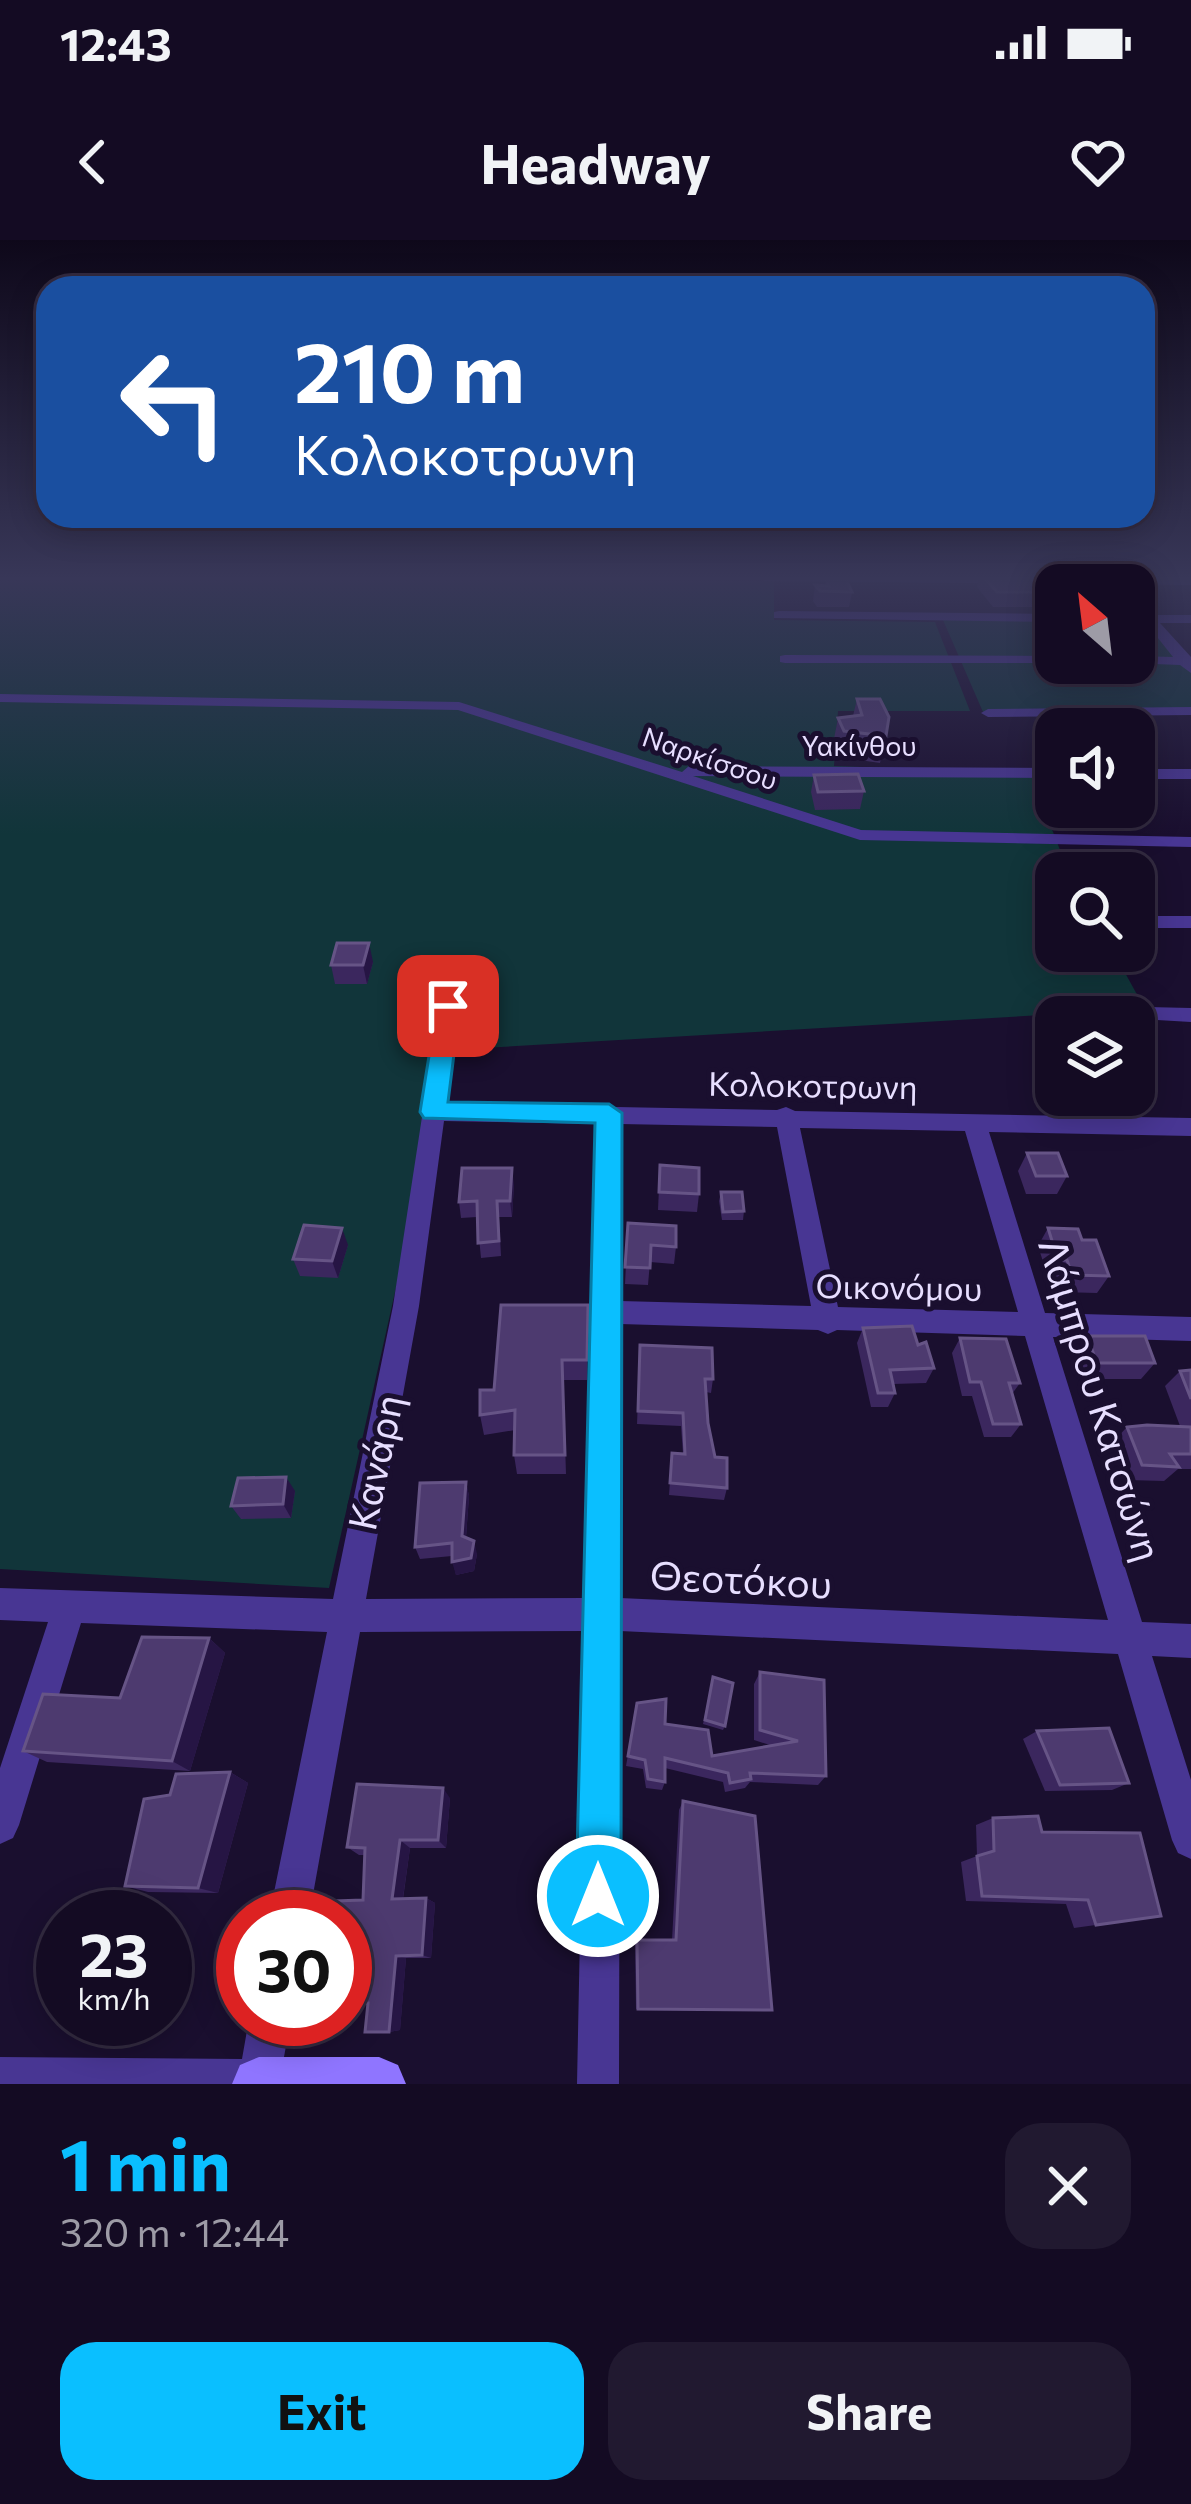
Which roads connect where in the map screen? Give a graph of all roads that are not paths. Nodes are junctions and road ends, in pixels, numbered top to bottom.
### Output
1 (0, 698) edge
2 (1191, 711) edge
3 (988, 713) dead end
4 (662, 770) junction
5 (1035, 773) edge
6 (1155, 774) edge
7 (1191, 774) edge
8 (1191, 842) edge
9 (1155, 922) edge
10 (1191, 922) edge
11 (448, 1006) dead end
12 (1155, 1014) edge
13 (1191, 1015) edge
14 (434, 1112) junction
15 (609, 1113) junction
16 (786, 1115) junction
17 (974, 1121) junction
18 (1191, 1127) edge
19 (607, 1312) junction
20 (828, 1322) junction
21 (1036, 1324) junction
22 (1191, 1329) edge
23 (0, 1604) edge
24 (69, 1608) junction
25 (600, 1614) junction
26 (342, 1616) junction
27 (1131, 1640) junction
28 (1191, 1642) edge
29 (0, 1825) edge
30 (1191, 1840) edge
31 (294, 1890) edge
32 (265, 2046) edge
33 (0, 2078) edge
34 (259, 2082) edge
35 (379, 2084) edge
36 (598, 2084) edge

1 - 4 street, Ναρκίσσου
2 - 3 street
4 - 5 street, Υακίνθου
4 - 8 street, Ναρκίσσου
6 - 7 street
9 - 10 street
11 - 14 street, Κανάρη
12 - 13 street
14 - 15 street, Κολοκοτρωνη
14 - 26 street, Κανάρη
15 - 16 street, Κολοκοτρωνη
15 - 19 street
16 - 17 street, Κολοκοτρωνη
16 - 20 street
17 - 18 street, Κολοκοτρωνη
17 - 21 street, Λάμπρου Κατσώνη
19 - 20 street, Οικονόμου
19 - 25 street
20 - 21 street, Οικονόμου
21 - 22 street, Οικονόμου
21 - 27 street, Λάμπρου Κατσώνη
23 - 24 street, Θεοτόκου
24 - 26 street, Θεοτόκου
24 - 29 street
25 - 26 street, Θεοτόκου
25 - 27 street, Θεοτόκου
25 - 36 street
26 - 31 street, Κανάρη
27 - 28 street, Θεοτόκου
27 - 30 street, Λάμπρου Κατσώνη
32 - 34 street
33 - 34 street
34 - 35 street

